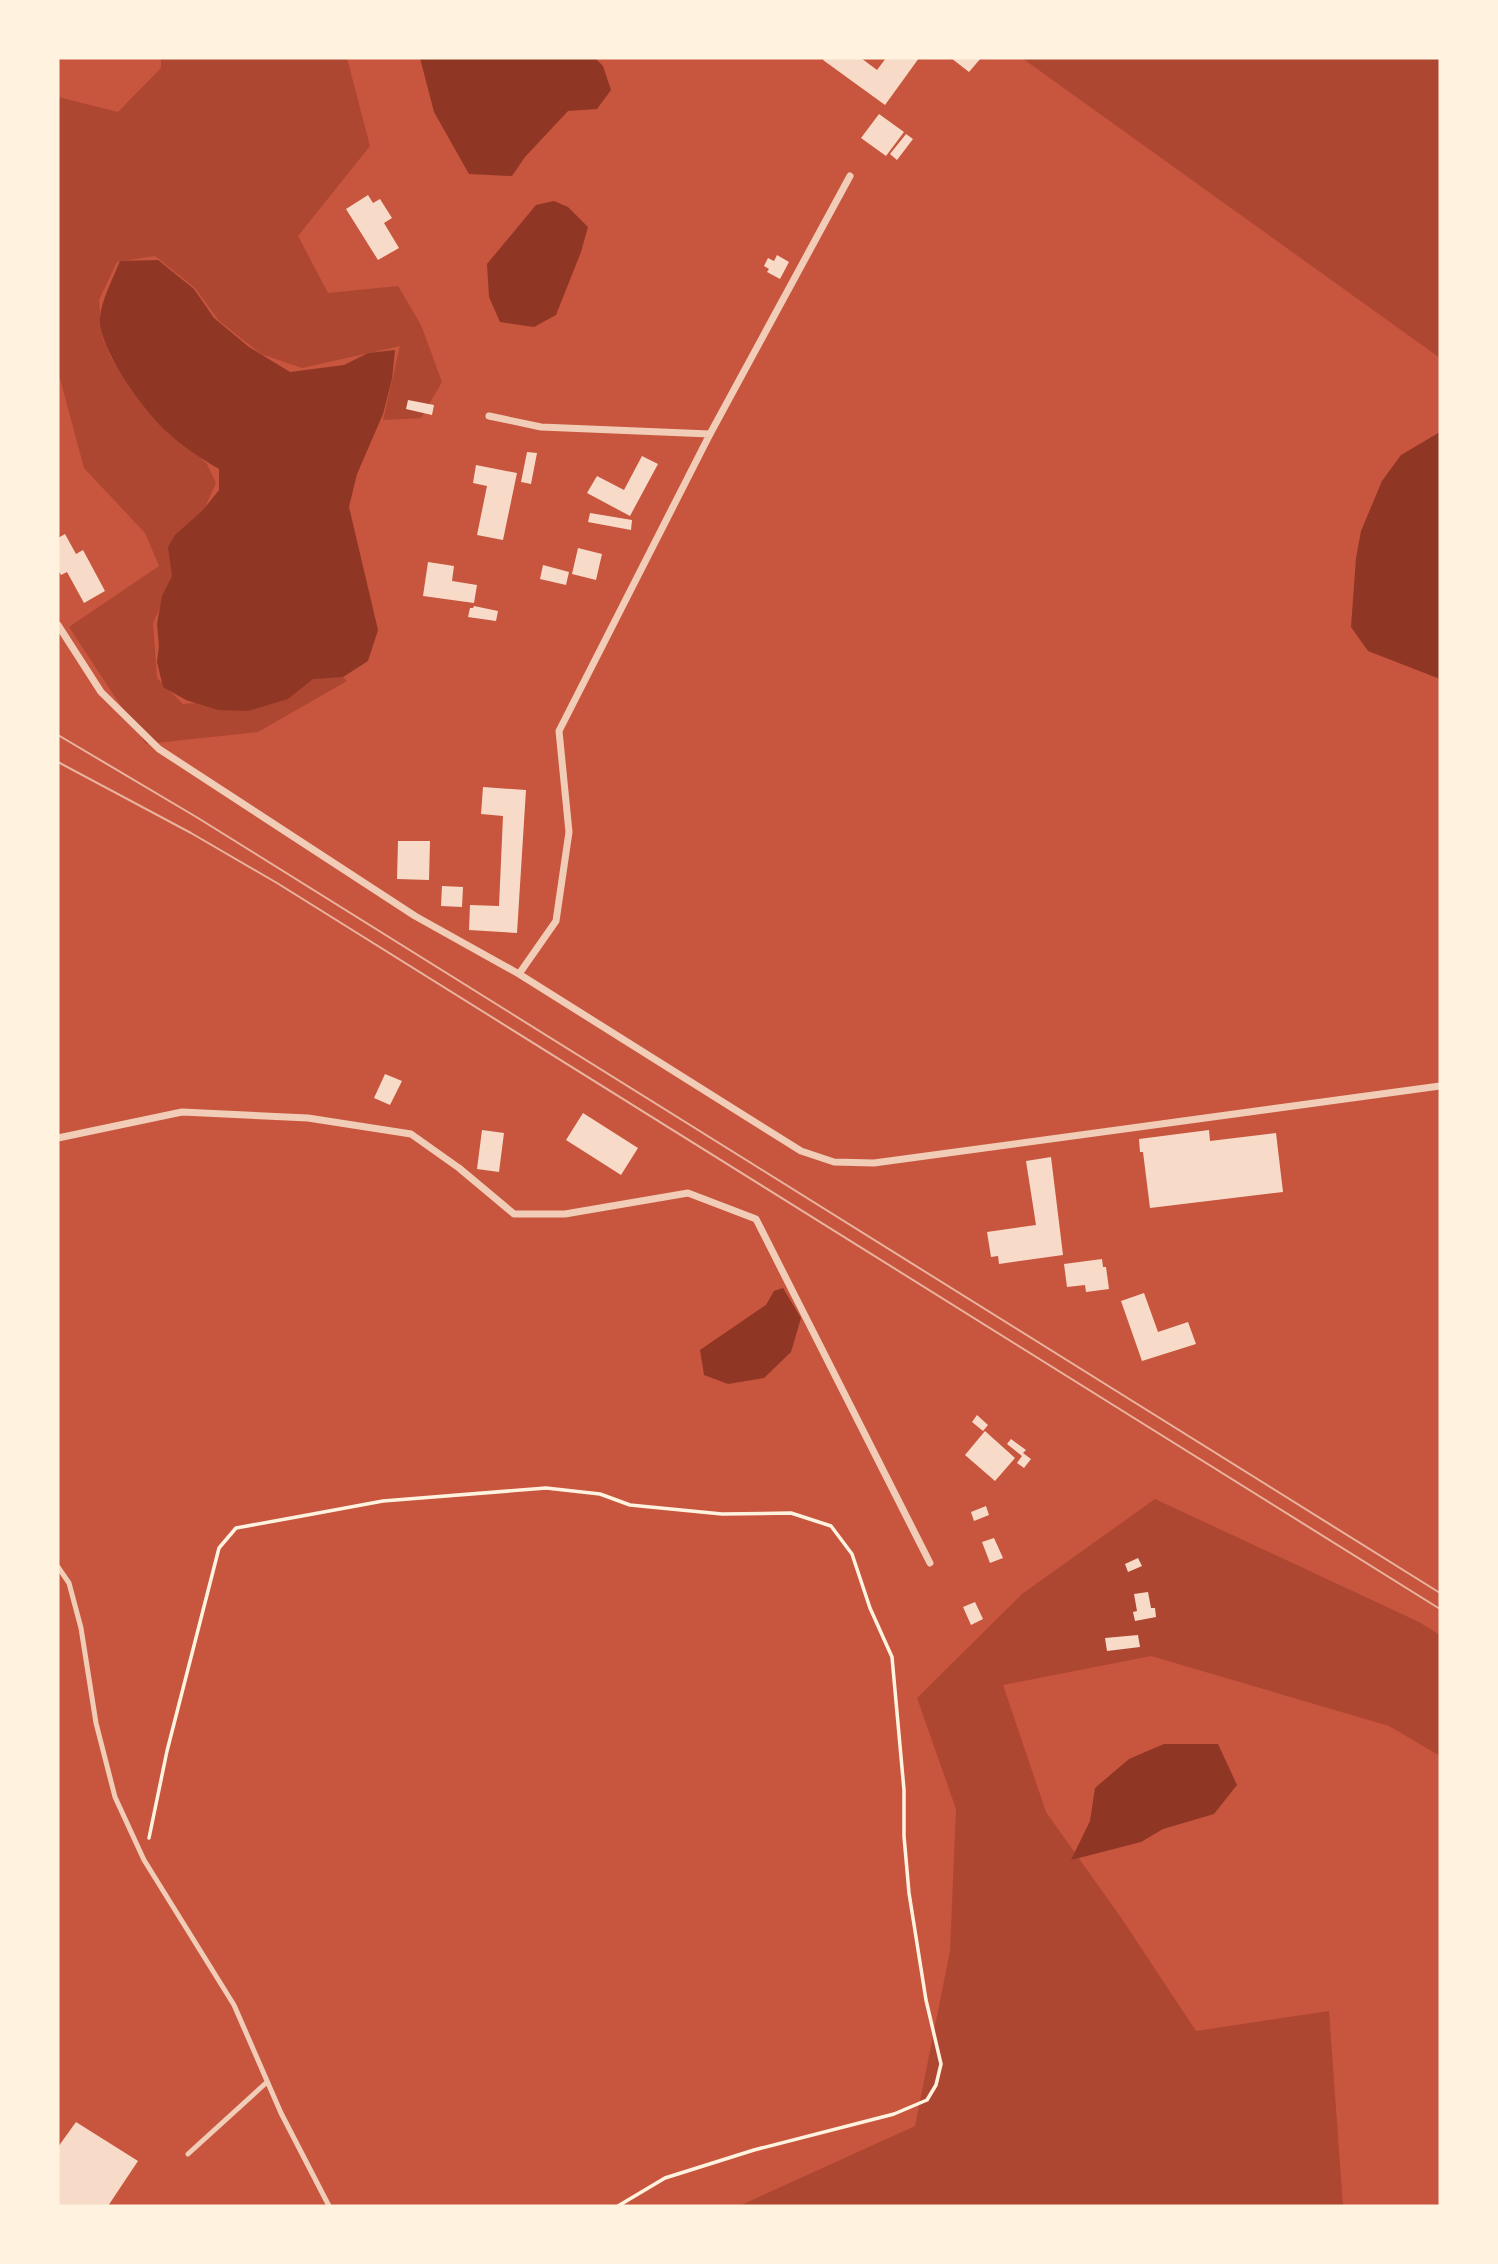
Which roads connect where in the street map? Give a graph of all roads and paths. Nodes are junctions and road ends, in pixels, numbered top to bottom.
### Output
1 (850, 176) dead end
2 (489, 416) dead end
3 (710, 434) junction
4 (58, 625) edge
5 (519, 974) junction
6 (1440, 1086) edge
7 (58, 1138) edge
8 (930, 1563) dead end
9 (58, 1567) edge
10 (144, 1860) junction
11 (267, 2082) junction
12 (188, 2154) dead end
13 (329, 2206) edge
14 (618, 2206) edge

1 - 3 street
2 - 3 street
3 - 5 street
4 - 5 street
5 - 6 street
7 - 8 street
9 - 10 lane
10 - 11 lane
10 - 14 path
11 - 12 lane
11 - 13 lane

